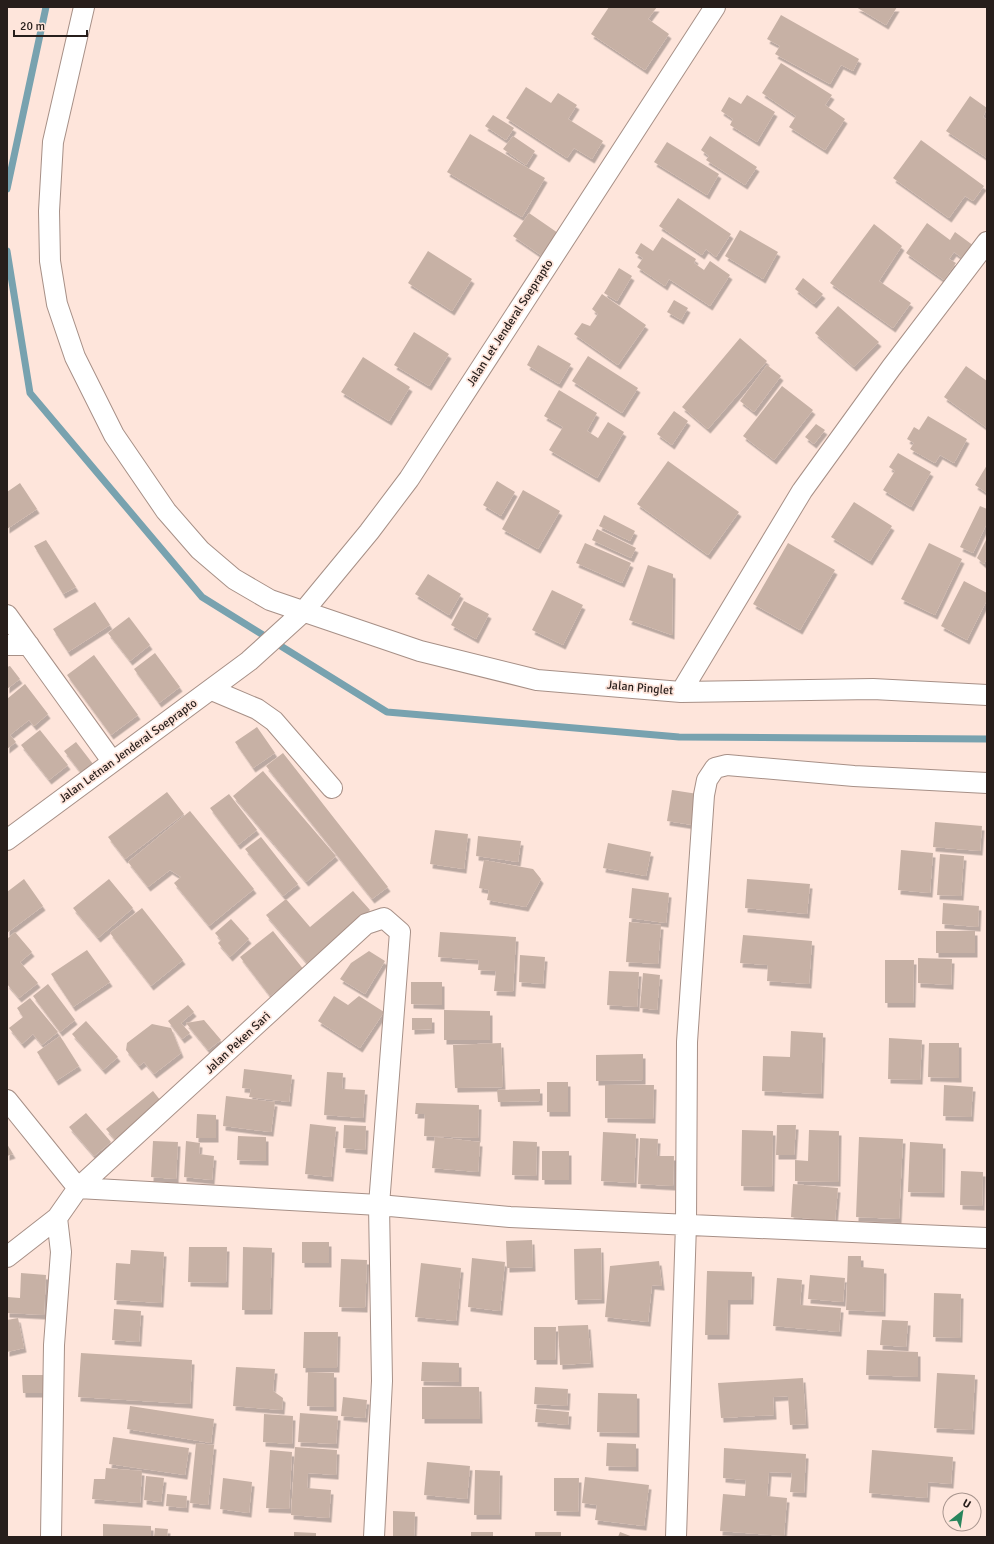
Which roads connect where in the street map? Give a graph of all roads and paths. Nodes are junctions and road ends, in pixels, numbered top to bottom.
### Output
1 (84, 7) edge
2 (715, 7) edge
3 (987, 242) edge
4 (304, 612) junction
5 (7, 615) edge
6 (7, 645) edge
7 (29, 646) junction
8 (249, 661) joint
9 (212, 690) junction
10 (681, 692) junction
11 (987, 695) edge
12 (112, 761) junction
13 (987, 783) edge
14 (332, 788) dead end
15 (7, 840) edge
16 (7, 1100) edge
17 (78, 1188) junction
18 (379, 1205) junction
19 (57, 1218) junction
20 (686, 1224) junction
21 (987, 1238) edge
22 (7, 1257) edge
23 (51, 1537) edge
24 (374, 1537) edge
25 (676, 1537) edge

1 - 4 street, Jalan Pinglet
2 - 4 street, Jalan Let Jenderal Soeprapto
3 - 10 street
4 - 8 street, Jalan Let Jenderal Soeprapto
4 - 10 street, Jalan Pinglet
5 - 7 street
6 - 7 street
7 - 12 street
8 - 9 street, Jalan Letnan Jenderal Soeprapto
9 - 12 street, Jalan Letnan Jenderal Soeprapto
9 - 14 street
10 - 11 street, Jalan Pinglet
12 - 15 street, Jalan Letnan Jenderal Soeprapto
13 - 20 street
16 - 17 street
17 - 18 street
17 - 18 street, Jalan Peken Sari
17 - 19 street
18 - 20 street
18 - 24 street
19 - 22 street
19 - 23 street
20 - 21 street
20 - 25 street

